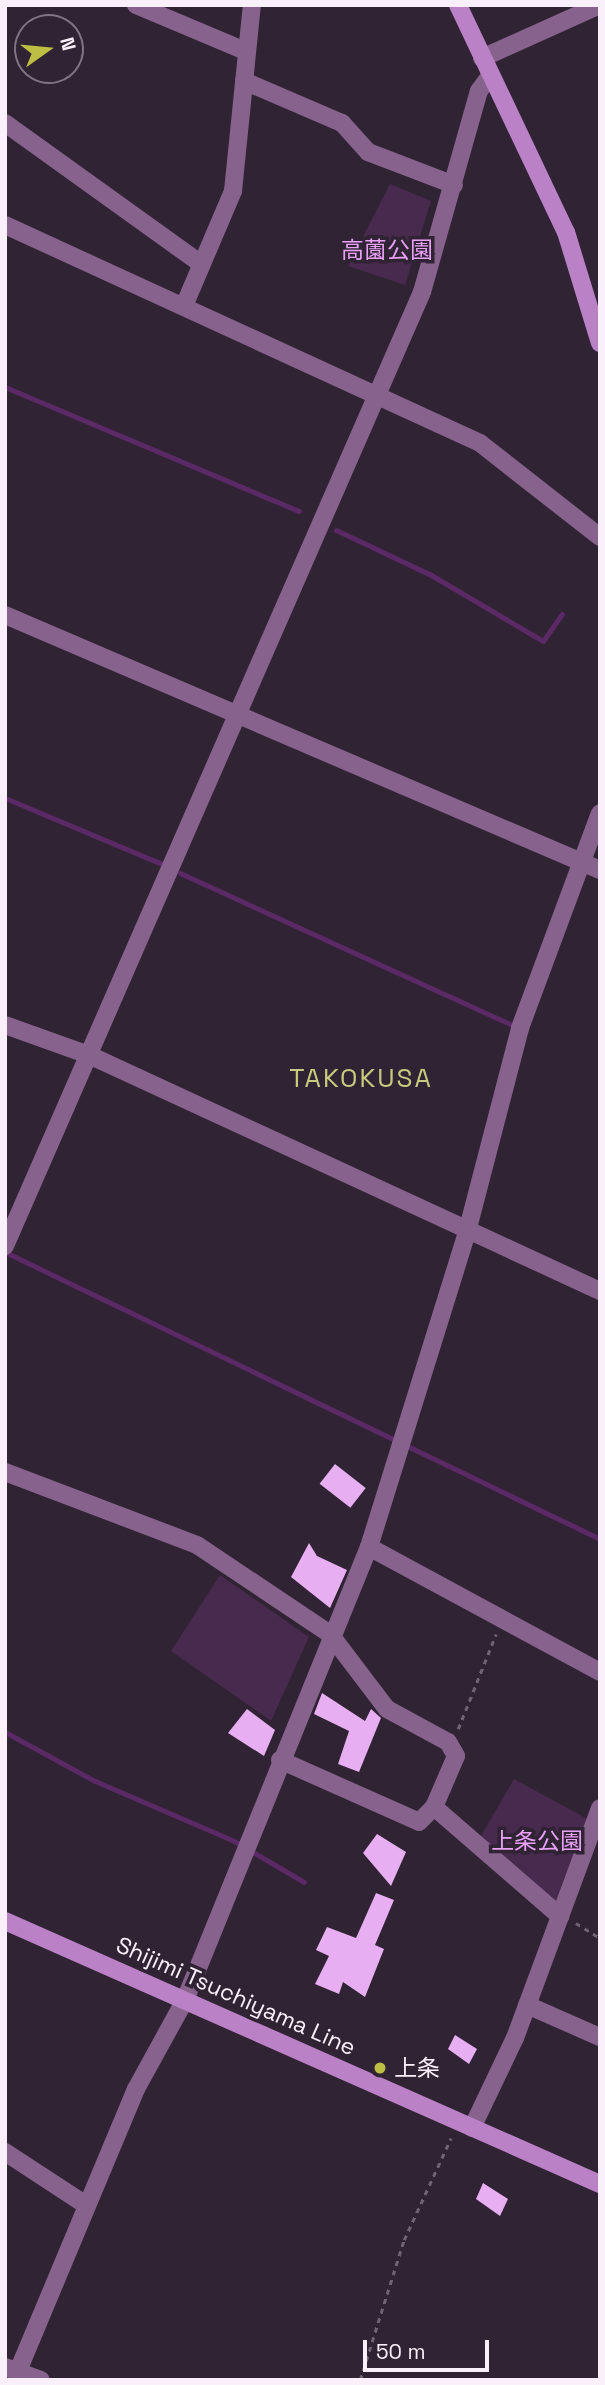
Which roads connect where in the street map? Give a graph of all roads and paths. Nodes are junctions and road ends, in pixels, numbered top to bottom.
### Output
1 (136, 5) edge
2 (253, 5) edge
3 (458, 5) edge
4 (600, 5) edge
5 (243, 50) junction
6 (482, 58) junction
7 (489, 76) junction
8 (244, 81) junction
9 (5, 123) edge
10 (454, 185) junction
11 (5, 225) edge
12 (200, 263) junction
13 (184, 306) junction
14 (600, 343) edge
15 (380, 394) junction
16 (600, 537) edge
17 (5, 615) edge
18 (238, 715) junction
19 (600, 813) edge
20 (581, 862) junction
21 (600, 870) edge
22 (5, 1025) edge
23 (89, 1055) junction
24 (467, 1232) junction
25 (5, 1246) edge
26 (600, 1291) edge
27 (5, 1472) edge
28 (369, 1546) junction
29 (504, 1614) junction
30 (330, 1633) junction
31 (600, 1672) edge
32 (448, 1742) junction
33 (280, 1760) junction
34 (434, 1807) junction
35 (600, 1808) edge
36 (560, 1916) junction
37 (5, 1921) edge
38 (600, 1938) edge
39 (185, 2000) junction
40 (527, 2005) junction
41 (600, 2038) edge
42 (469, 2126) junction
43 (5, 2152) edge
44 (600, 2184) edge
45 (86, 2205) junction
46 (12, 2369) edge
47 (41, 2380) edge
48 (360, 2380) edge

1 - 5 street
2 - 5 street
3 - 6 main road
4 - 6 street
5 - 8 street
6 - 7 main road
7 - 10 street
7 - 14 main road
8 - 10 street
8 - 12 street
9 - 12 street
10 - 15 street
11 - 13 street
12 - 13 street
13 - 15 street
15 - 16 street
15 - 18 street
17 - 18 street
18 - 20 street
18 - 23 street
19 - 20 street
20 - 21 street
20 - 24 street
22 - 23 street
23 - 24 street
23 - 25 street
24 - 26 street
24 - 28 street
27 - 30 street
28 - 29 street
28 - 30 street
29 - 31 street
29 - 32 path
30 - 32 street
30 - 33 street
32 - 34 street
33 - 34 street
33 - 39 street
34 - 36 street
35 - 36 street
36 - 38 path
36 - 40 street
37 - 39 main road, Shijimi Tsuchiyama Line
39 - 42 main road, Shijimi Tsuchiyama Line
39 - 45 street
40 - 41 street
40 - 42 street
42 - 44 main road, Shijimi Tsuchiyama Line
42 - 48 path
43 - 45 street
45 - 46 street
46 - 47 street

